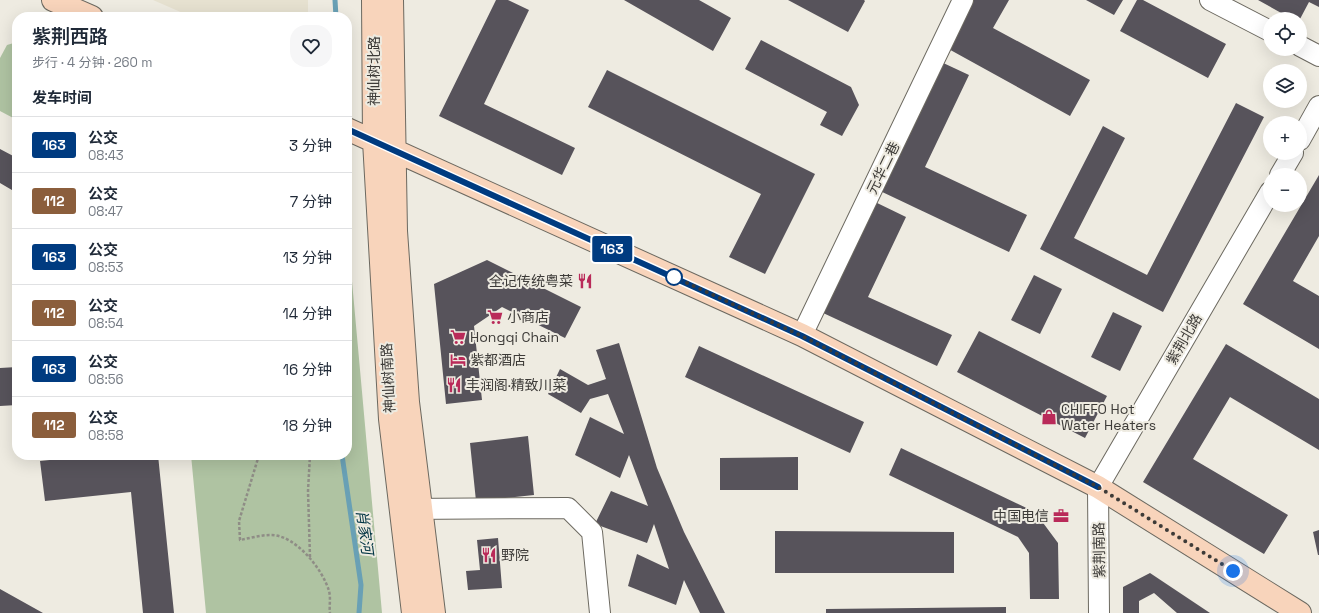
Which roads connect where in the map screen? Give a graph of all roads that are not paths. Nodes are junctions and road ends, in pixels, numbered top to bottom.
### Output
1 (53, 0) edge
2 (373, 0) edge
3 (392, 0) edge
4 (963, 0) edge
5 (1210, 0) edge
6 (81, 12) edge
7 (1263, 27) edge
8 (1307, 50) edge
9 (1319, 56) edge
10 (1319, 106) edge
11 (352, 131) edge
12 (1309, 134) edge
13 (374, 141) junction
14 (396, 151) junction
15 (1263, 204) edge
16 (802, 336) junction
17 (1098, 487) junction
18 (401, 509) junction
19 (422, 509) junction
20 (413, 613) edge
21 (434, 613) edge
22 (600, 613) edge
23 (1099, 613) edge
24 (1300, 613) edge

1 - 6 main road
2 - 13 main road, 神仙树北路
3 - 14 main road
4 - 16 street, 元华二巷
5 - 7 street
8 - 9 street
10 - 12 street
11 - 13 main road
13 - 14 main road
13 - 18 main road, 神仙树南路
14 - 16 main road
14 - 19 main road
15 - 17 street, 紫荆北路
16 - 17 main road
17 - 23 street, 紫荆南路
17 - 24 main road
18 - 19 street
18 - 20 main road, 神仙树南路
19 - 21 main road
19 - 22 street

